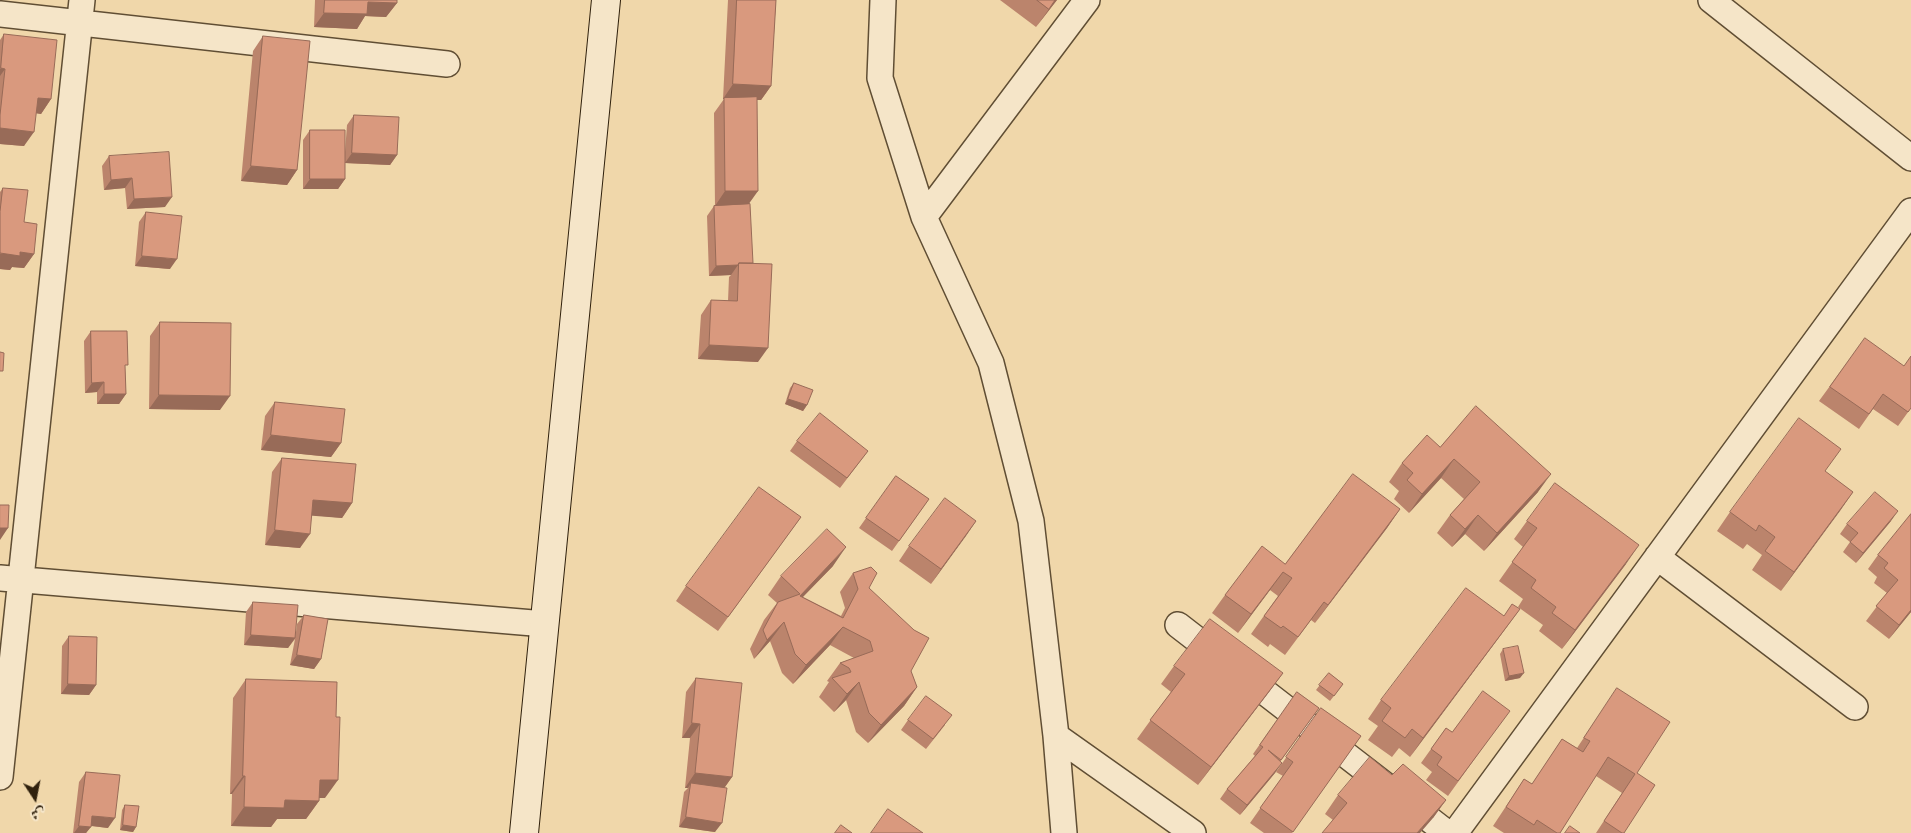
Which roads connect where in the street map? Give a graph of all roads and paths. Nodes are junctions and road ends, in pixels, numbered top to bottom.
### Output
1 (606, 0) edge
2 (884, 0) edge
3 (1087, 0) edge
4 (1711, 0) edge
5 (81, 11) edge
6 (0, 14) edge
7 (447, 64) dead end
8 (1911, 158) edge
9 (1911, 211) edge
10 (924, 217) junction
11 (1657, 557) junction
12 (10, 579) edge
13 (545, 624) junction
14 (1178, 625) dead end
15 (1855, 707) dead end
16 (1056, 736) junction
17 (0, 777) edge
18 (524, 833) edge
19 (1064, 833) edge
20 (1193, 833) edge
21 (1447, 833) edge
22 (1455, 833) edge

1 - 13 main road
2 - 10 street
3 - 10 street
4 - 8 street
5 - 6 street
5 - 7 street
5 - 12 street
9 - 11 street
10 - 16 street
11 - 15 street
11 - 22 street
12 - 13 street
12 - 17 street
13 - 18 main road
14 - 21 street
16 - 19 street
16 - 20 street

